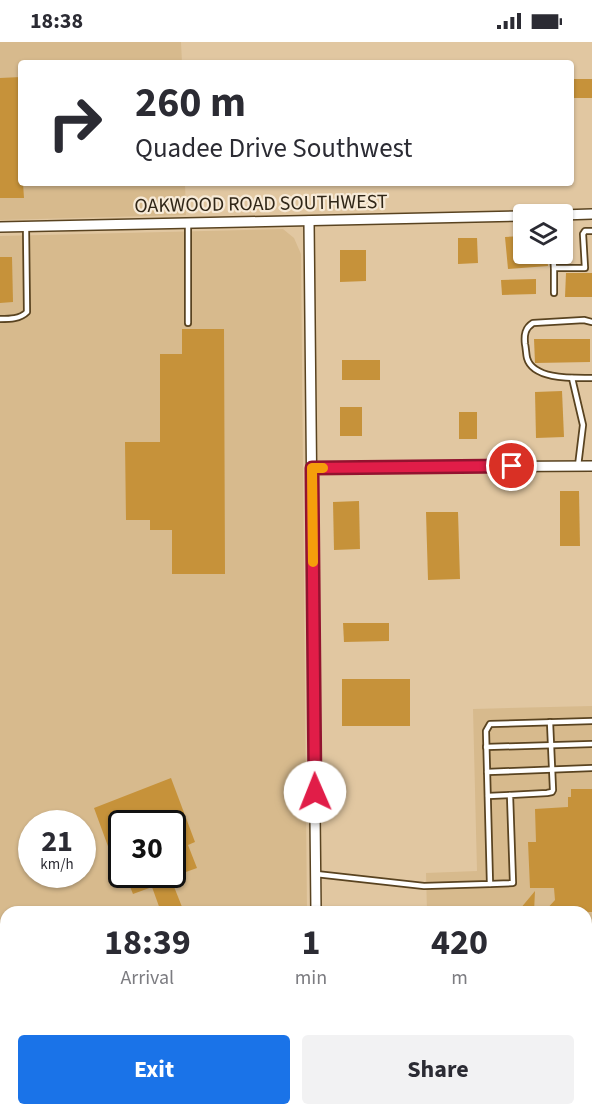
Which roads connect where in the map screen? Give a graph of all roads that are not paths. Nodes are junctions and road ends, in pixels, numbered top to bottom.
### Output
1 (592, 214) edge
2 (573, 215) edge
3 (513, 216) edge
4 (309, 221) junction
5 (188, 224) junction
6 (0, 227) edge
7 (26, 227) junction
8 (592, 231) edge
9 (554, 264) edge
10 (554, 268) junction
11 (585, 268) junction
12 (592, 268) edge
13 (554, 293) dead end
14 (0, 319) edge
15 (592, 322) edge
16 (188, 323) dead end
17 (572, 378) junction
18 (592, 378) edge
19 (578, 466) junction
20 (592, 466) edge
21 (312, 468) junction
22 (592, 721) edge
23 (550, 722) junction
24 (592, 744) edge
25 (551, 746) junction
26 (486, 747) junction
27 (592, 768) edge
28 (552, 770) junction
29 (487, 772) junction
30 (510, 795) junction
31 (488, 796) junction
32 (316, 874) junction
33 (490, 884) junction
34 (316, 906) edge

1 - 2 street
3 - 4 street, OAKWOOD ROAD SOUTHWEST
4 - 5 street, OAKWOOD ROAD SOUTHWEST
4 - 21 street
5 - 7 street, OAKWOOD ROAD SOUTHWEST
5 - 16 lane
6 - 7 street, OAKWOOD ROAD SOUTHWEST
7 - 14 lane
8 - 11 lane
9 - 10 lane
10 - 11 lane
10 - 13 lane
11 - 12 lane
15 - 17 lane
17 - 18 lane
17 - 19 lane
19 - 20 street
19 - 21 street
21 - 32 street
22 - 23 lane
23 - 25 lane
23 - 26 lane
24 - 25 lane
25 - 26 lane
25 - 28 lane
26 - 29 lane
27 - 28 lane
28 - 29 lane
28 - 30 lane
29 - 31 lane
30 - 31 lane
30 - 33 lane
31 - 33 lane
32 - 33 lane
32 - 34 street

